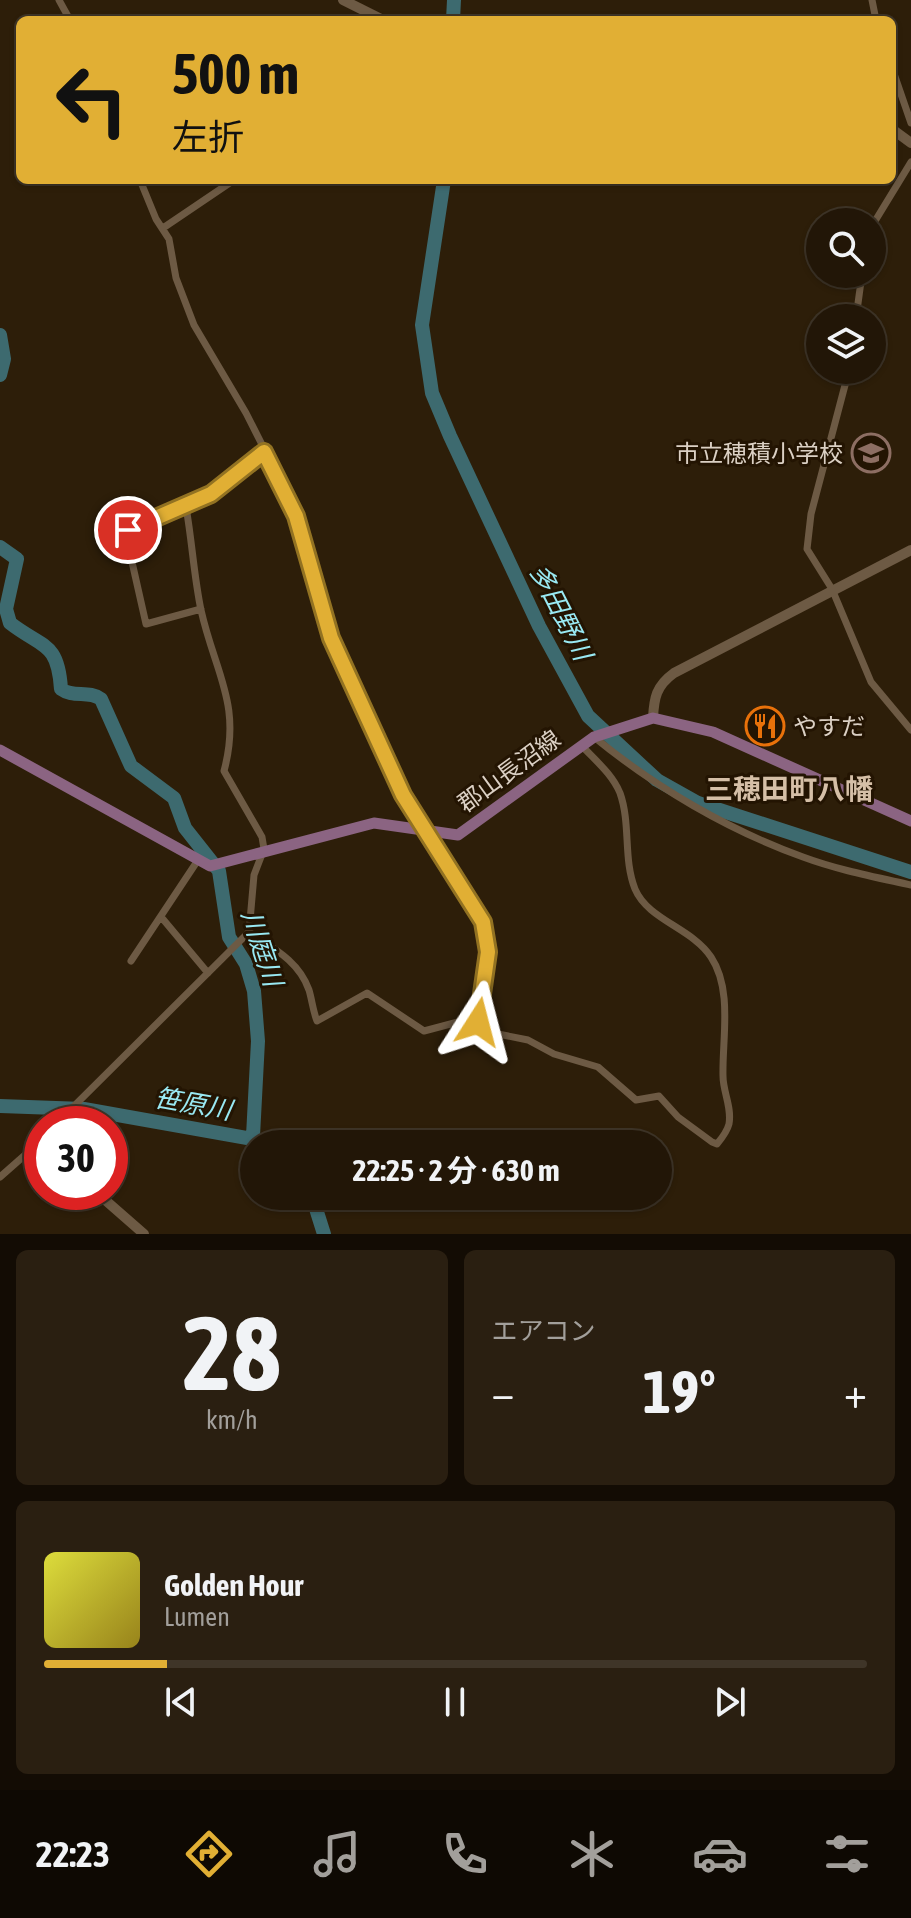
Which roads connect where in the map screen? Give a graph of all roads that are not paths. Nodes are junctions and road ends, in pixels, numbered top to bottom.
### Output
1 (343, 0) edge
2 (367, 16) edge
3 (896, 80) edge
4 (911, 123) edge
5 (911, 162) edge
6 (142, 184) edge
7 (228, 184) edge
8 (883, 208) edge
9 (163, 228) junction
10 (845, 384) edge
11 (264, 452) junction
12 (186, 507) junction
13 (911, 550) edge
14 (832, 589) junction
15 (201, 609) junction
16 (653, 718) junction
17 (911, 730) edge
18 (594, 737) junction
19 (582, 746) junction
20 (0, 750) edge
21 (911, 821) edge
22 (426, 832) junction
23 (261, 855) junction
24 (200, 860) junction
25 (911, 885) edge
26 (162, 918) junction
27 (246, 935) junction
28 (131, 961) dead end
29 (208, 973) junction
30 (478, 1022) junction
31 (73, 1106) edge
32 (24, 1157) edge
33 (0, 1177) edge
34 (117, 1210) edge
35 (144, 1234) edge

1 - 2 street
3 - 4 street
5 - 8 street
6 - 9 street
7 - 9 street
9 - 11 street
10 - 14 street
11 - 12 street
11 - 22 street
12 - 15 street
12 - 15 street
13 - 14 street
14 - 16 street
14 - 17 street
15 - 23 street
16 - 18 main road, 郡山長沼線
16 - 21 main road, 郡山長沼線
18 - 19 main road, 郡山長沼線
18 - 25 street
19 - 22 main road, 郡山長沼線
19 - 30 street
20 - 24 main road, 郡山長沼線
22 - 23 main road, 郡山長沼線
22 - 30 street
23 - 24 main road, 郡山長沼線
23 - 27 street
24 - 26 street
26 - 28 street
26 - 29 street
27 - 29 street
27 - 30 street
29 - 31 street
32 - 33 street
34 - 35 street

